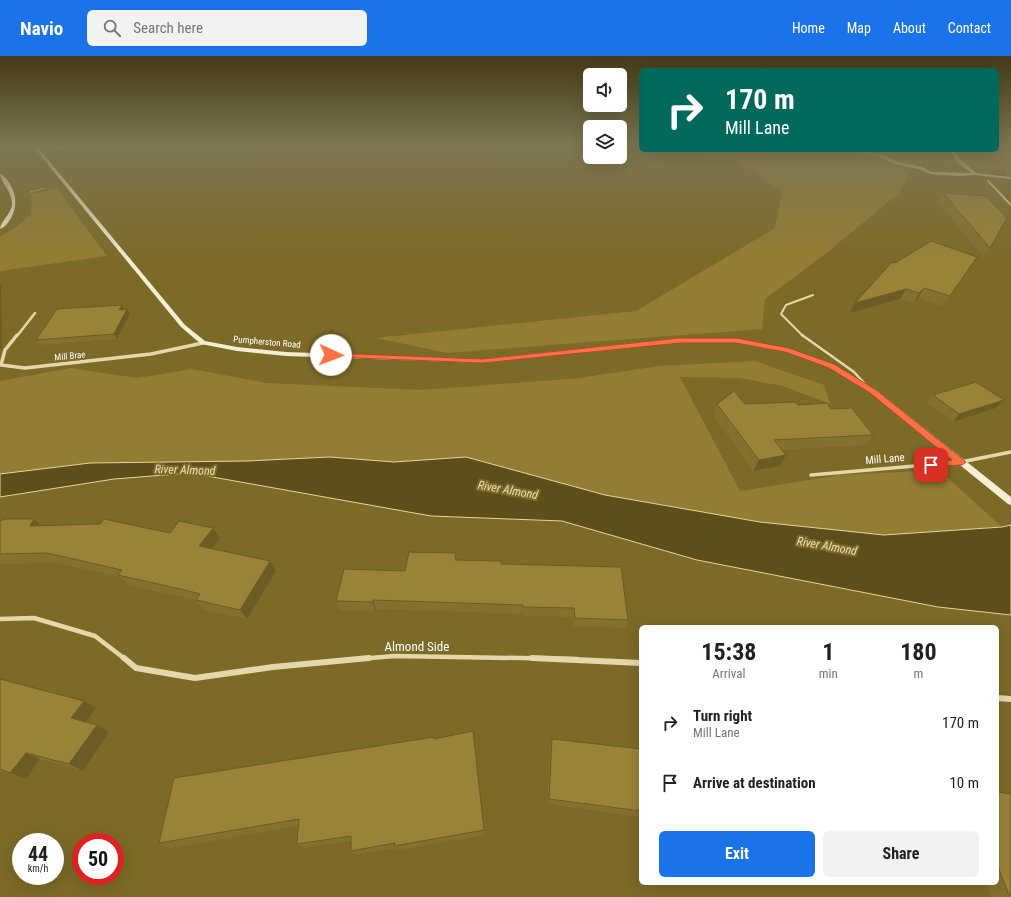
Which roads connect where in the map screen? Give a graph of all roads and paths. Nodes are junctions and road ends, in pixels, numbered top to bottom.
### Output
1 (7, 183) edge
2 (65, 183) edge
3 (989, 183) edge
4 (1011, 205) edge
5 (0, 228) edge
6 (813, 295) dead end
7 (35, 313) dead end
8 (203, 343) junction
9 (873, 392) junction
10 (1011, 452) edge
11 (962, 462) junction
12 (811, 475) dead end
13 (1011, 502) edge
14 (0, 619) edge
15 (639, 663) edge
16 (999, 698) edge
17 (1011, 699) edge

1 - 5 main road
2 - 8 main road
3 - 4 street
6 - 9 lane
7 - 8 street, Mill Brae
8 - 9 main road, Pumpherston Road
9 - 11 main road, Pumpherston Road
10 - 11 street, Mill Lane
11 - 12 street, Mill Lane
11 - 13 main road, Pumpherston Road
14 - 15 street, Almond Side
16 - 17 street

